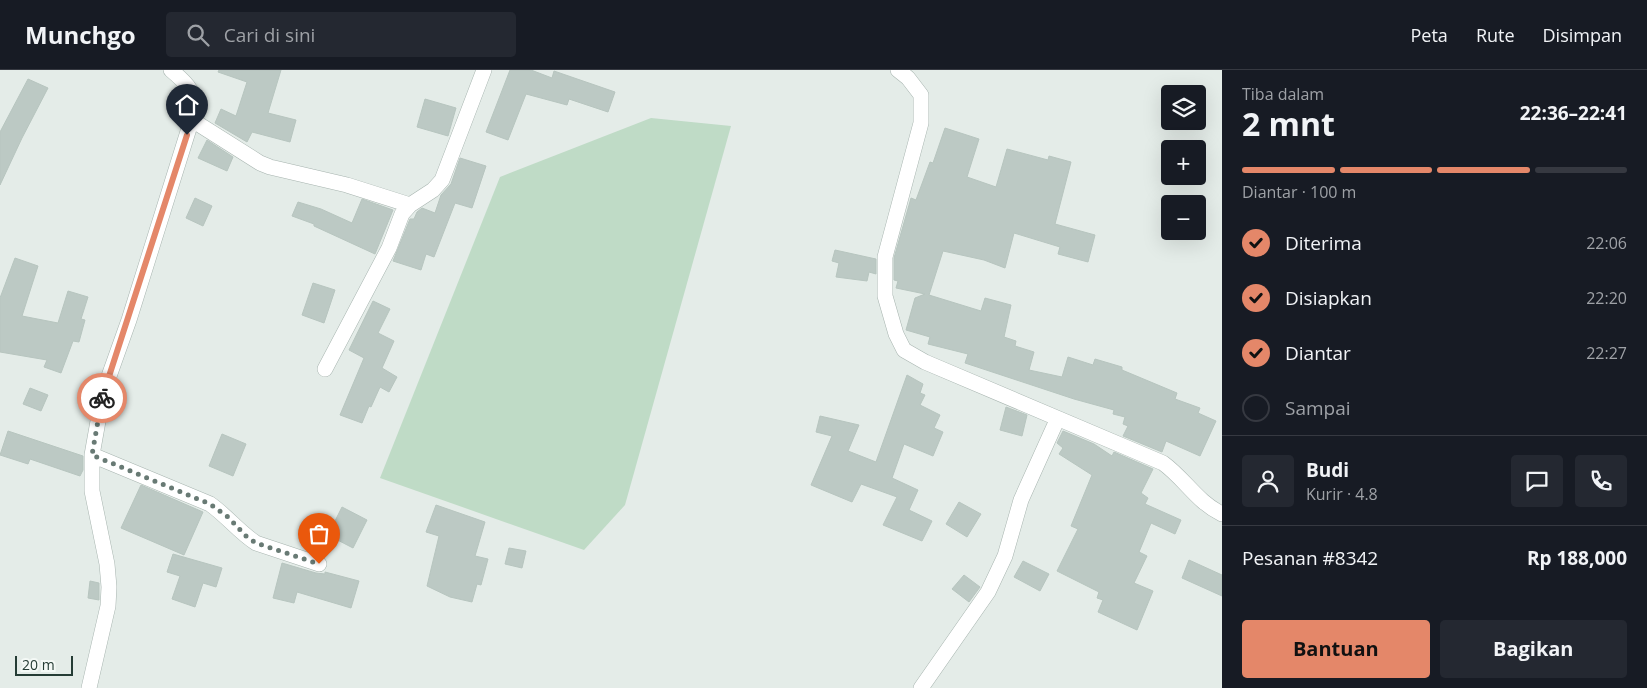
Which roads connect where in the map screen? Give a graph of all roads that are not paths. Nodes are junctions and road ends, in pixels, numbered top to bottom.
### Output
1 (172, 70) edge
2 (484, 70) edge
3 (898, 70) edge
4 (192, 120) junction
5 (410, 205) junction
6 (325, 369) dead end
7 (1057, 420) junction
8 (92, 455) junction
9 (1222, 514) edge
10 (319, 564) dead end
11 (89, 688) edge
12 (921, 688) edge

1 - 4 street
2 - 5 street
3 - 7 street
4 - 5 street
4 - 8 street
5 - 6 street
7 - 9 street
7 - 12 street
8 - 10 street
8 - 11 street

